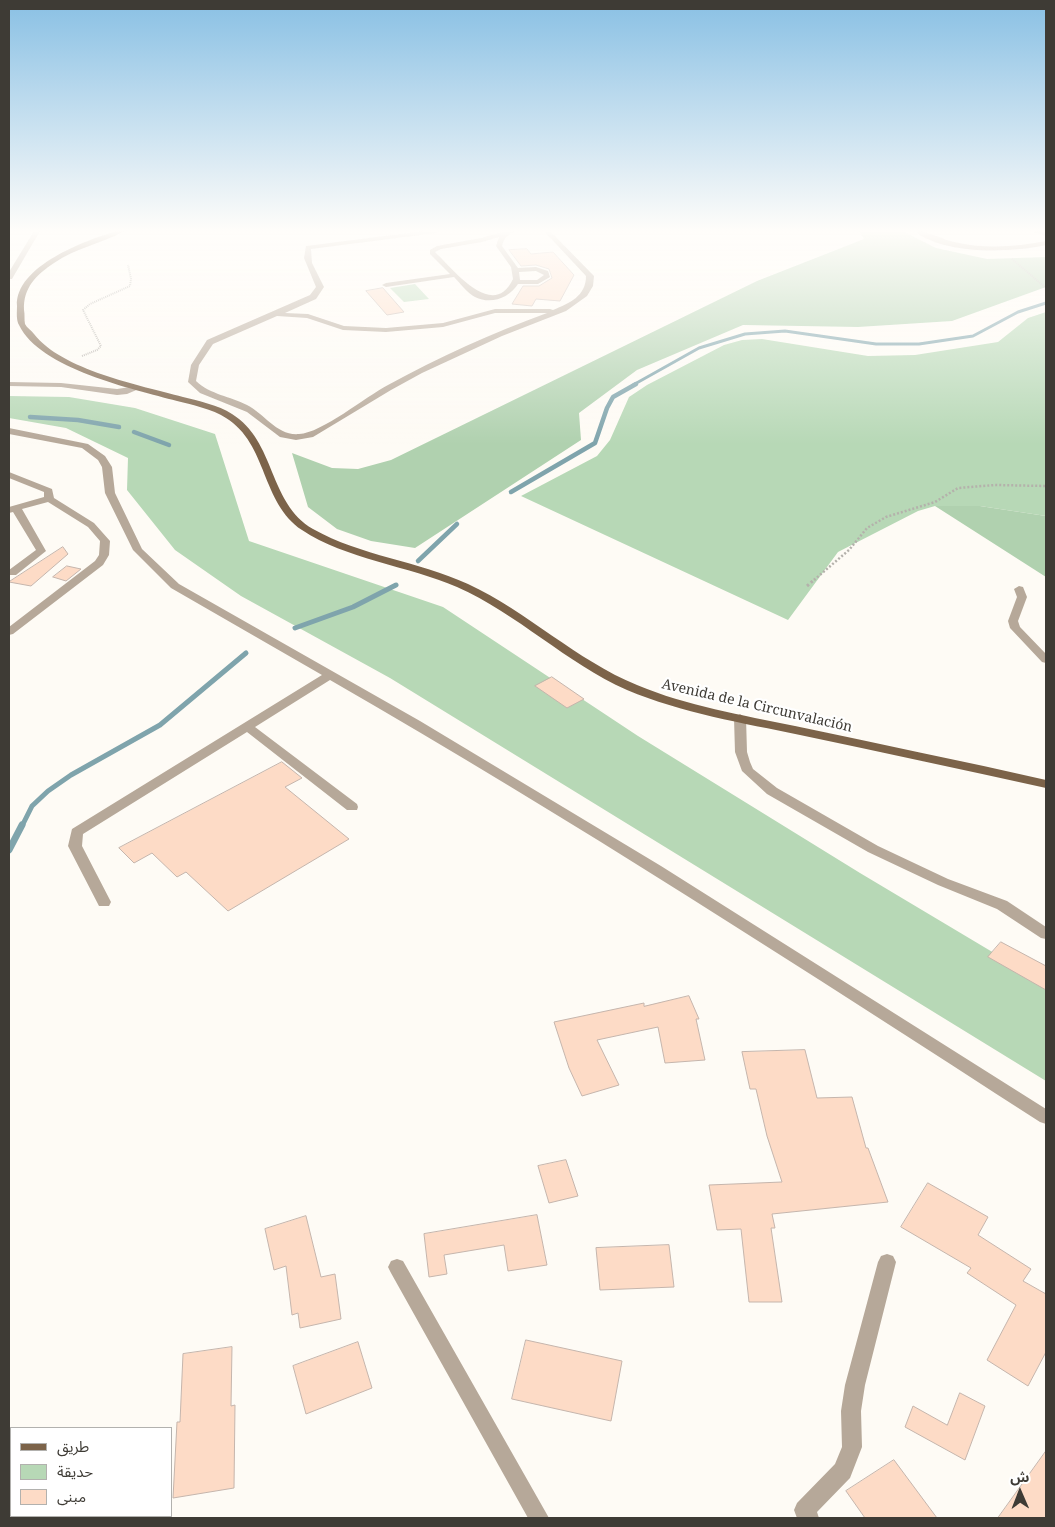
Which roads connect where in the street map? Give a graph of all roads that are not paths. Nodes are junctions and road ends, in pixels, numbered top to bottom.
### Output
1 (20, 302) edge
2 (304, 302) edge
3 (576, 302) edge
4 (558, 311) junction
5 (272, 316) junction
6 (9, 384) edge
7 (137, 388) junction
8 (9, 431) edge
9 (9, 475) edge
10 (49, 499) junction
11 (12, 509) edge
12 (12, 573) dead end
13 (1019, 589) dead end
14 (9, 632) edge
15 (1046, 660) edge
16 (330, 675) junction
17 (740, 718) junction
18 (247, 726) junction
19 (1046, 784) edge
20 (352, 807) dead end
21 (104, 902) dead end
22 (1046, 934) edge
23 (1046, 1116) edge
24 (887, 1262) dead end
25 (397, 1267) dead end
26 (539, 1518) edge
27 (809, 1518) edge

1 - 7 main road, Avenida de la Circunvalación
2 - 5 street
3 - 4 street
4 - 5 street
4 - 5 street
6 - 7 street
7 - 17 main road, Avenida de la Circunvalación
8 - 16 street
9 - 10 street
10 - 11 street
10 - 14 street
11 - 12 street
13 - 15 street
16 - 18 street
16 - 23 street
17 - 19 main road, Avenida de la Circunvalación
17 - 22 street
18 - 20 street
18 - 21 street
24 - 27 street
25 - 26 street

